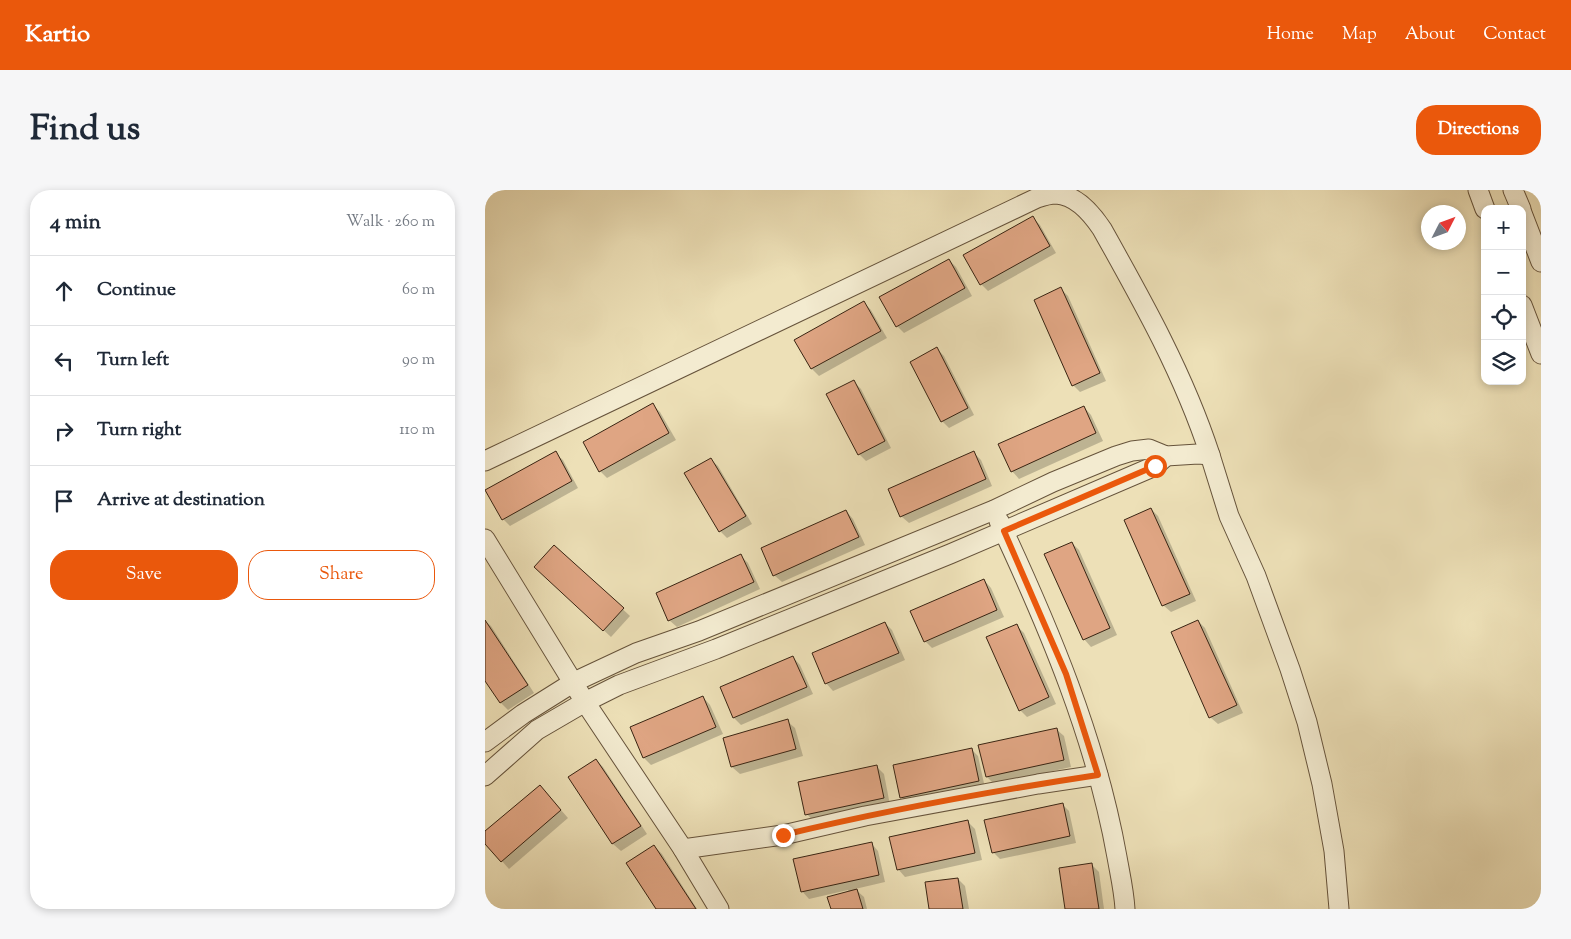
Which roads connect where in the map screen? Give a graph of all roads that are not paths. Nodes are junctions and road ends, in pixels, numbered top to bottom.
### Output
1 (1478, 190) edge
2 (1513, 190) edge
3 (1484, 205) edge
4 (1519, 205) edge
5 (1526, 223) edge
6 (1541, 262) edge
7 (1526, 315) edge
8 (1541, 354) edge
9 (1210, 455) junction
10 (1166, 456) junction
11 (485, 461) edge
12 (994, 510) junction
13 (1004, 531) junction
14 (485, 539) edge
15 (574, 682) junction
16 (585, 702) junction
17 (485, 742) edge
18 (1098, 775) junction
19 (485, 776) edge
20 (683, 849) junction
21 (719, 909) edge
22 (1125, 909) edge
23 (1339, 909) edge

1 - 3 street
2 - 4 street
5 - 6 street
7 - 8 street
9 - 10 street
9 - 11 street
9 - 23 street
10 - 12 street
10 - 13 street
12 - 13 street
12 - 15 street
13 - 16 street
13 - 18 street
14 - 15 street
15 - 16 street
15 - 17 street
16 - 19 street
16 - 20 street
18 - 20 street
18 - 22 street
20 - 21 street

